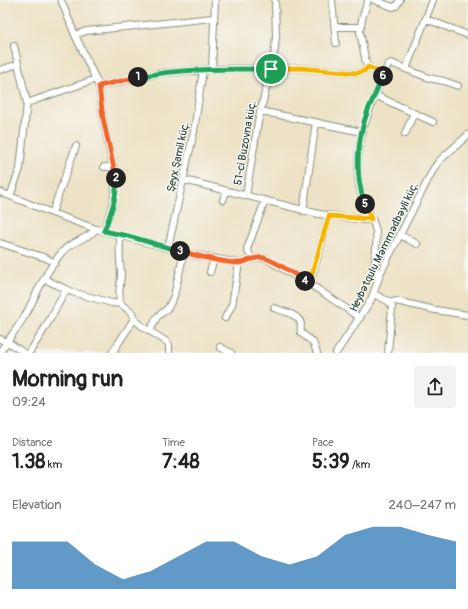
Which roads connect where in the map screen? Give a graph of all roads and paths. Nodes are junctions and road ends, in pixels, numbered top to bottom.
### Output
1 (61, 0) edge
2 (215, 0) edge
3 (275, 0) edge
4 (332, 0) edge
5 (368, 0) edge
6 (374, 0) edge
7 (400, 0) edge
8 (434, 0) edge
9 (214, 18) junction
10 (426, 19) junction
11 (335, 27) junction
12 (360, 27) junction
13 (75, 35) junction
14 (468, 35) edge
15 (336, 43) dead end
16 (14, 46) dead end
17 (18, 64) junction
18 (368, 67) junction
19 (212, 69) junction
20 (271, 69) junction
21 (406, 69) junction
22 (0, 70) edge
23 (203, 70) junction
24 (384, 74) junction
25 (96, 79) junction
26 (99, 86) junction
27 (458, 86) dead end
28 (375, 95) junction
29 (27, 103) junction
30 (260, 111) junction
31 (414, 112) junction
32 (316, 122) junction
33 (433, 122) dead end
34 (362, 132) junction
35 (405, 134) dead end
36 (468, 134) edge
37 (76, 146) dead end
38 (104, 167) dead end
39 (114, 167) junction
40 (184, 180) junction
41 (0, 192) edge
42 (226, 192) junction
43 (10, 196) junction
44 (246, 196) junction
45 (223, 200) dead end
46 (266, 200) junction
47 (303, 211) junction
48 (52, 213) junction
49 (329, 216) junction
50 (371, 219) junction
51 (96, 229) junction
52 (104, 231) junction
53 (121, 235) junction
54 (400, 235) junction
55 (0, 243) edge
56 (417, 244) dead end
57 (168, 248) junction
58 (184, 252) junction
59 (214, 259) junction
60 (252, 259) junction
61 (55, 263) junction
62 (239, 263) junction
63 (210, 272) dead end
64 (378, 278) junction
65 (44, 279) junction
66 (308, 283) junction
67 (66, 290) junction
68 (374, 294) junction
69 (390, 303) junction
70 (121, 304) junction
71 (274, 308) dead end
72 (468, 316) edge
73 (226, 318) dead end
74 (360, 318) junction
75 (134, 319) junction
76 (150, 331) junction
77 (0, 339) edge
78 (7, 341) junction
79 (220, 348) dead end
80 (0, 352) edge
81 (24, 353) edge
82 (29, 353) edge
83 (112, 353) edge
84 (169, 353) edge
85 (231, 353) edge
86 (316, 353) edge
87 (336, 353) edge
88 (388, 353) edge

1 - 13 street
2 - 9 street
3 - 20 street, 51-ci Buzovna küç.
4 - 11 street
5 - 12 street
6 - 7 street
8 - 10 street
9 - 13 street
9 - 19 street
10 - 14 street
10 - 21 street
11 - 12 street
11 - 15 street
12 - 18 street
13 - 25 street
16 - 17 street
17 - 22 street
17 - 29 street
18 - 20 street
18 - 24 street
19 - 20 street
19 - 23 street
20 - 30 street, 51-ci Buzovna küç.
21 - 24 street
21 - 27 street
23 - 26 street
23 - 40 street, Şeyx Şamil küç.
24 - 28 street
25 - 26 street
25 - 29 street
26 - 39 street
28 - 31 street
28 - 34 street
29 - 43 street
30 - 32 street
30 - 44 street, 51-ci Buzovna küç.
31 - 33 street
31 - 35 street
32 - 34 street
32 - 47 street
34 - 50 street
36 - 54 street, Heybətqulu Məmmədbəyli küç.
37 - 48 street
38 - 39 street
39 - 52 street
40 - 42 street
40 - 57 street, Şeyx Şamil küç.
41 - 43 street
42 - 44 street
42 - 45 street
43 - 48 street
44 - 46 street
46 - 47 street
46 - 60 street
47 - 49 street
48 - 51 street
49 - 50 street
49 - 66 street
50 - 64 street
51 - 52 street
51 - 61 street
52 - 53 street
53 - 57 street
53 - 70 street
54 - 56 street
54 - 64 street, Heybətqulu Məmmədbəyli küç.
55 - 61 street
57 - 58 street
58 - 59 street
58 - 76 street
59 - 62 street
59 - 63 street
60 - 62 street
60 - 66 street
61 - 65 street
62 - 73 street
64 - 68 street, Heybətqulu Məmmədbəyli küç.
65 - 67 street
65 - 78 street
66 - 74 street
67 - 70 street
67 - 82 street
68 - 69 street
68 - 74 street, Heybətqulu Məmmədbəyli küç.
69 - 72 street
69 - 88 street
70 - 75 street
71 - 86 street
74 - 87 street, Heybətqulu Məmmədbəyli küç.
75 - 76 street
75 - 83 street
76 - 84 street
77 - 78 street
78 - 80 street
78 - 81 street
79 - 85 street

